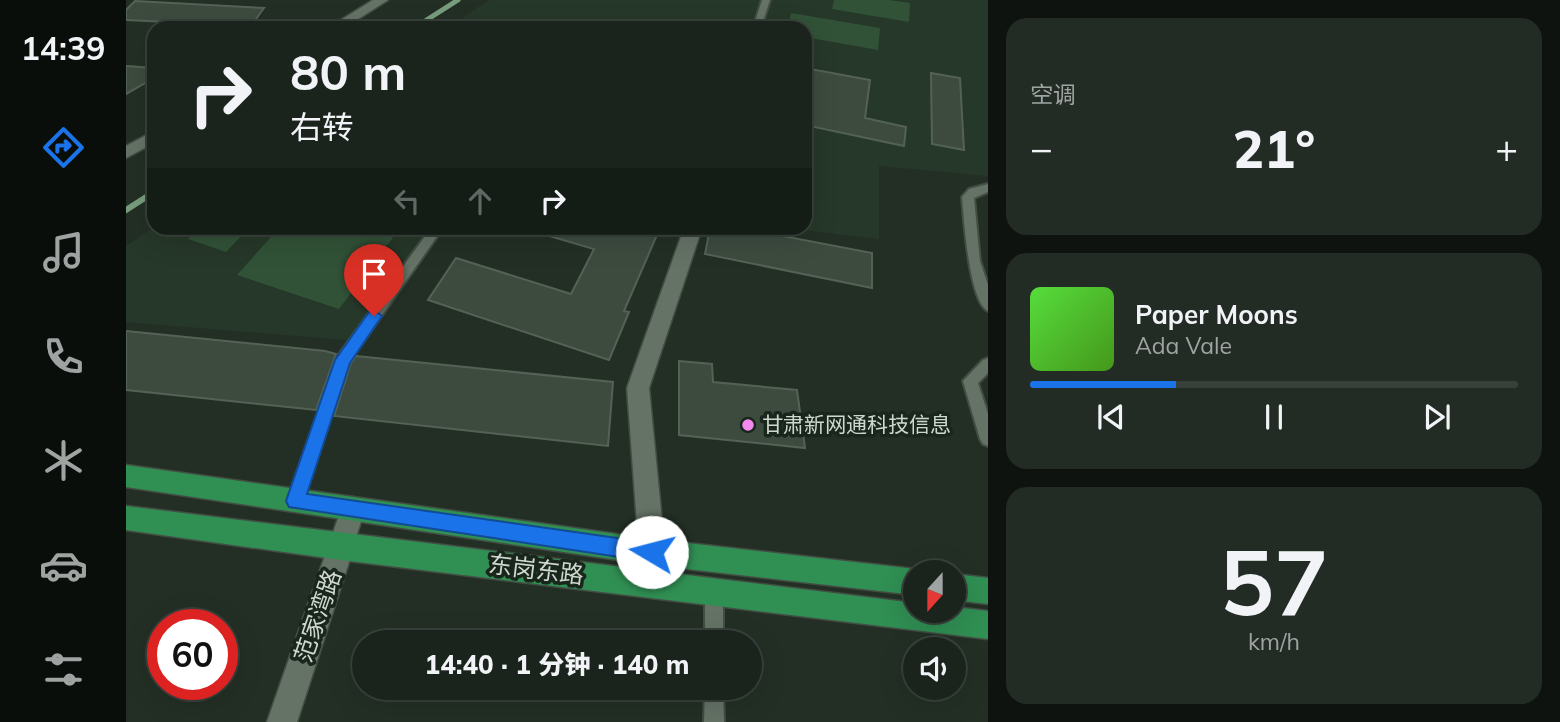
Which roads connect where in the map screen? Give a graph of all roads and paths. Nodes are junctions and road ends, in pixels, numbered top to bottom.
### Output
1 (382, 0) edge
2 (766, 0) edge
3 (347, 21) edge
4 (759, 21) edge
5 (147, 140) edge
6 (126, 153) edge
7 (988, 188) edge
8 (432, 235) edge
9 (691, 235) edge
10 (984, 278) edge
11 (988, 306) edge
12 (988, 364) edge
13 (988, 439) edge
14 (126, 476) edge
15 (295, 501) junction
16 (353, 509) junction
17 (126, 518) edge
18 (341, 547) junction
19 (652, 552) junction
20 (903, 581) edge
21 (652, 584) junction
22 (966, 588) edge
23 (988, 591) edge
24 (714, 592) junction
25 (988, 625) edge
26 (714, 630) edge
27 (714, 700) edge
28 (282, 722) edge
29 (714, 722) edge

1 - 3 street
2 - 4 lane
5 - 6 street
7 - 10 lane
8 - 15 lane
9 - 19 street
10 - 11 lane
12 - 13 lane
14 - 15 main road, 东岗东路
15 - 16 main road, 东岗东路
16 - 18 street, 范家湾路
16 - 19 main road, 东岗东路
17 - 18 main road, 东岗东路
18 - 21 main road, 东岗东路
18 - 28 street, 范家湾路
19 - 20 main road, 东岗东路
19 - 21 street
21 - 24 main road, 东岗东路
22 - 23 main road
24 - 25 main road, 东岗东路
24 - 26 lane
27 - 29 lane

